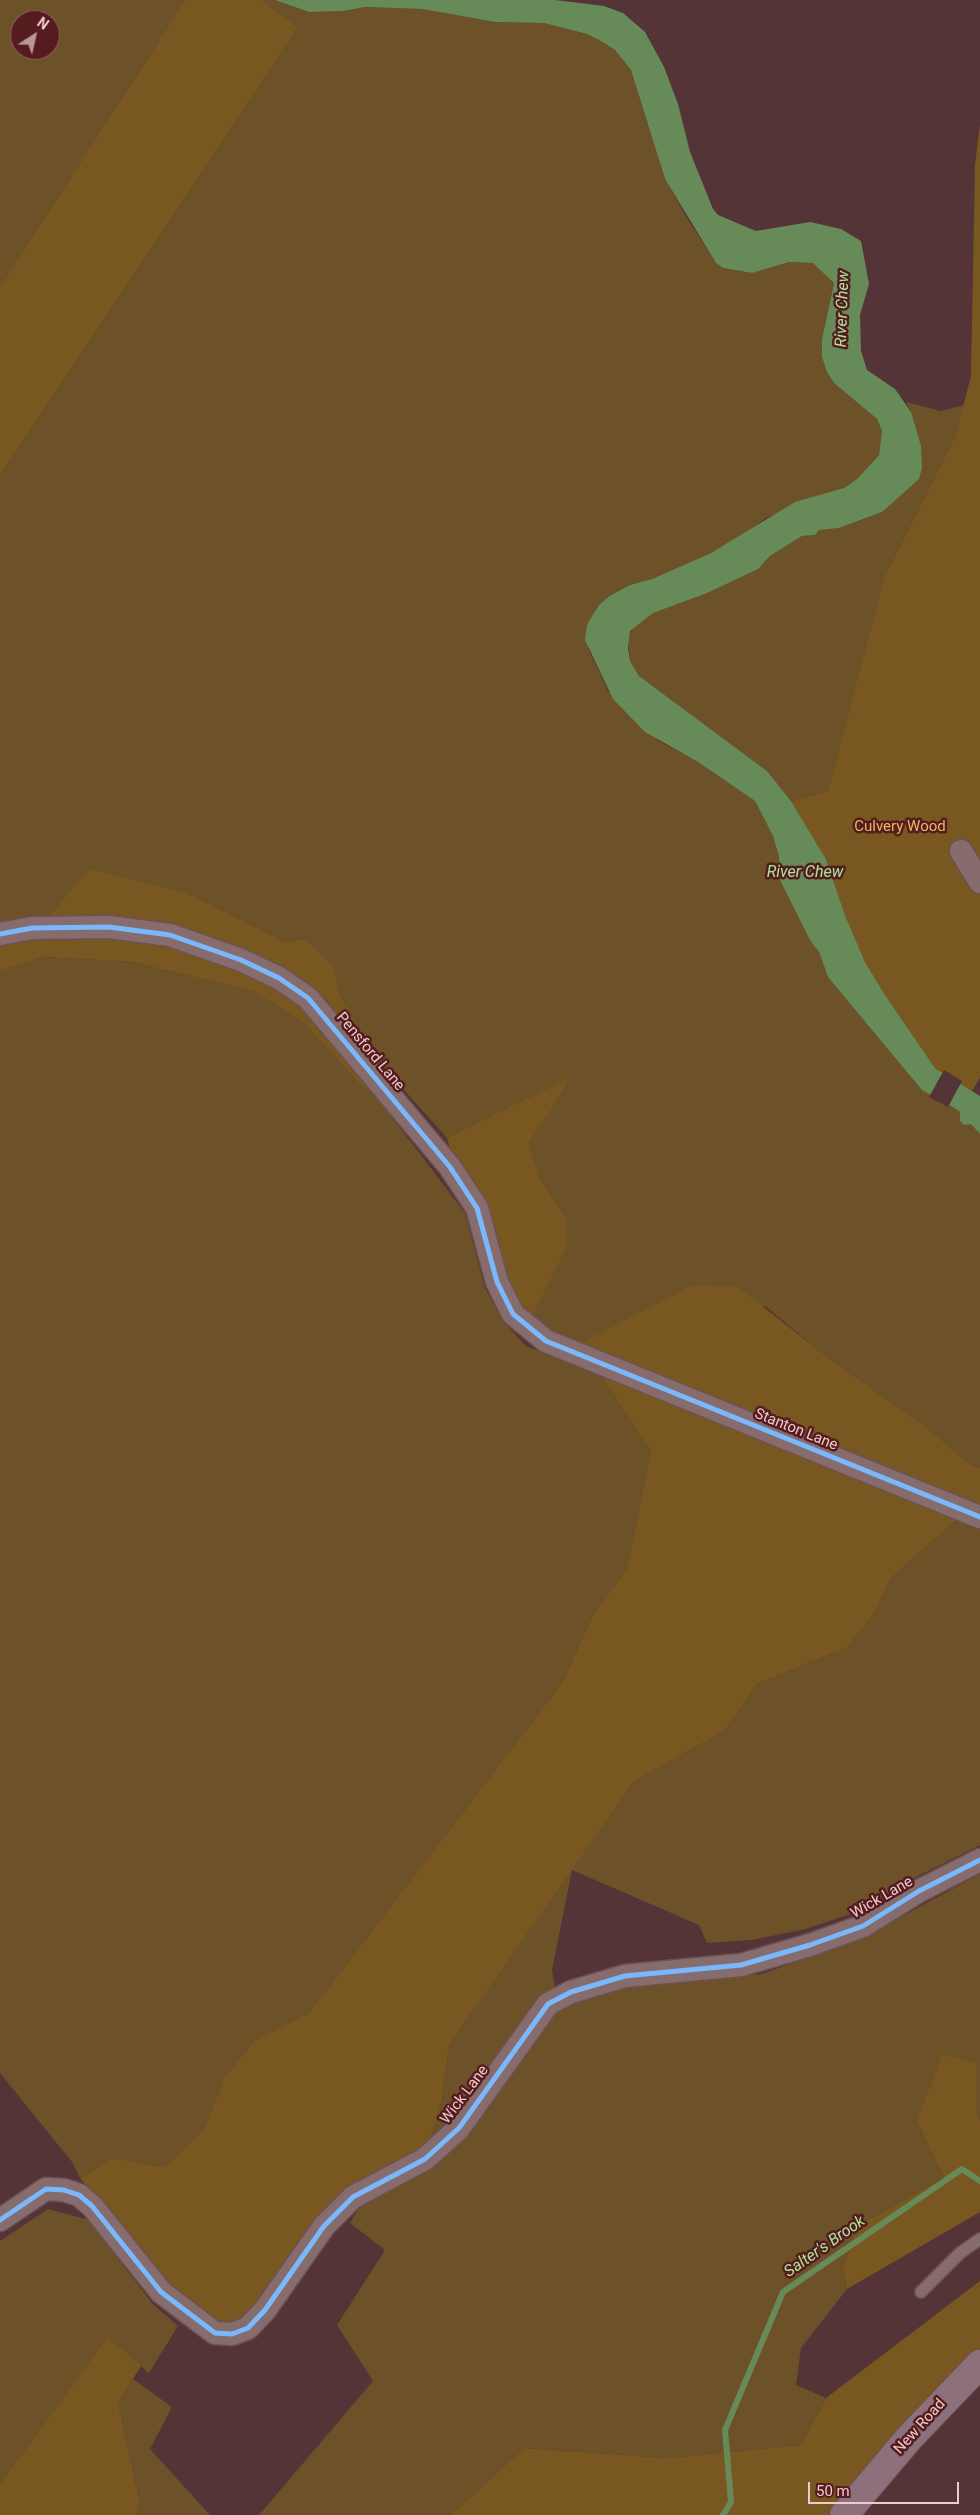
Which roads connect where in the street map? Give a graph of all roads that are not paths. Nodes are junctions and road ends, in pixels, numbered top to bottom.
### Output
1 (961, 852) dead end
2 (980, 882) edge
3 (0, 934) edge
4 (603, 1365) joint
5 (980, 1517) edge
6 (980, 1860) edge
7 (0, 2220) edge
8 (980, 2239) edge
9 (921, 2292) dead end
10 (980, 2364) edge
11 (844, 2515) edge

1 - 2 street
3 - 4 street, Pensford Lane
4 - 5 street, Stanton Lane
6 - 7 street, Wick Lane
8 - 9 lane
10 - 11 highway, New Road

